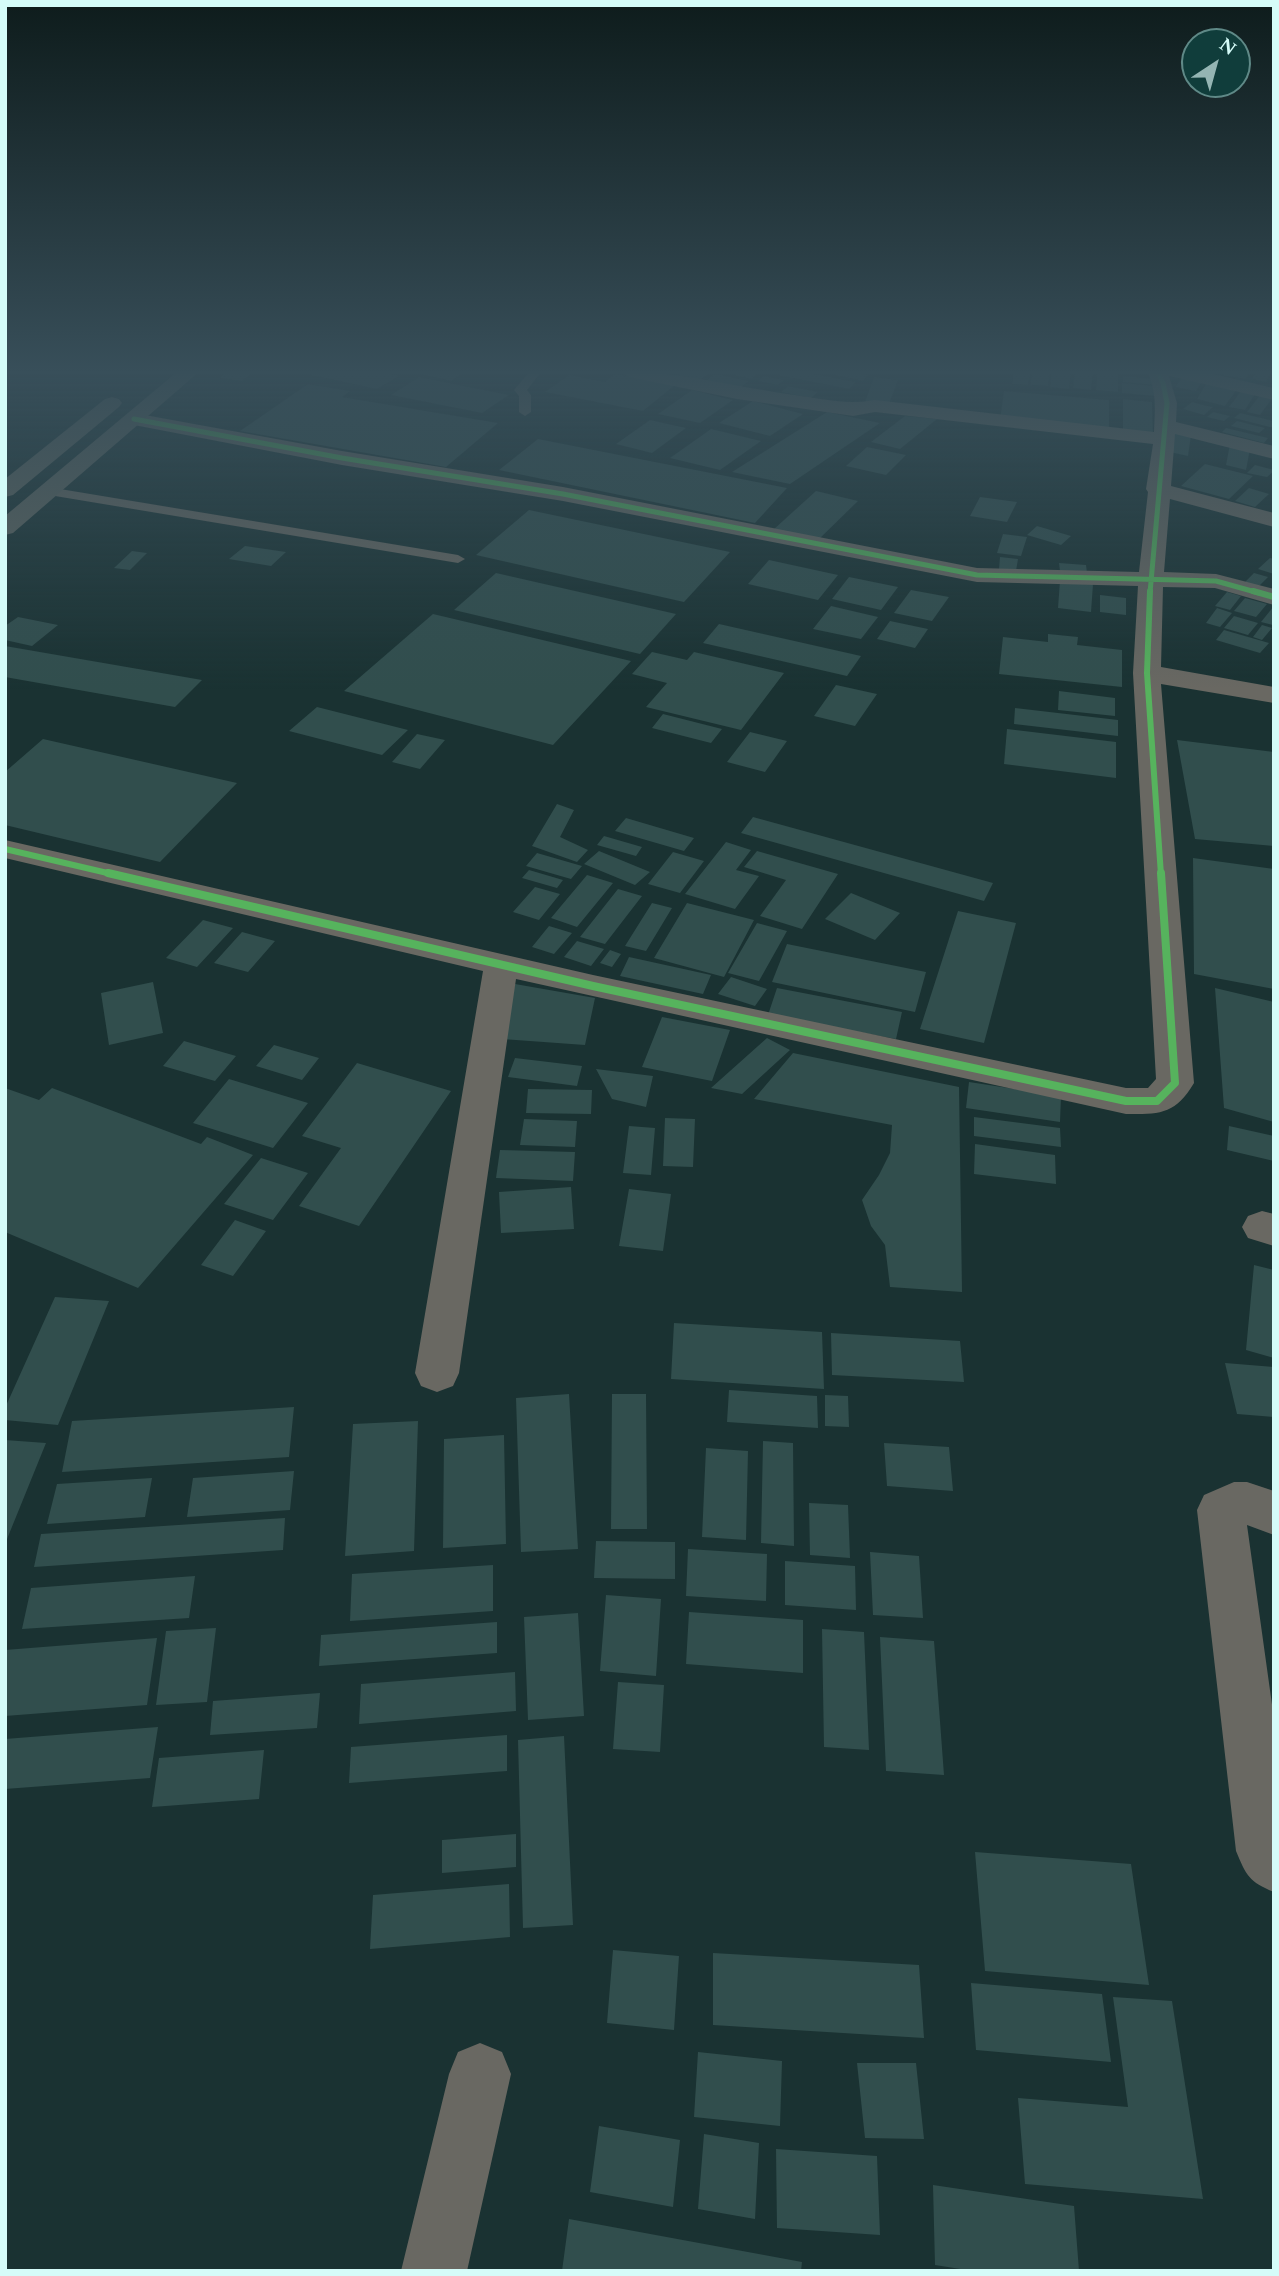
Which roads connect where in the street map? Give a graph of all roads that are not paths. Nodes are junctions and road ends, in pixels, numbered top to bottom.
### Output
1 (21, 477) edge
2 (64, 477) edge
3 (460, 477) edge
4 (1158, 477) edge
5 (1157, 489) junction
6 (5, 490) edge
7 (48, 491) junction
8 (1274, 520) edge
9 (5, 528) edge
10 (458, 559) dead end
11 (1151, 579) junction
12 (1274, 597) edge
13 (1147, 673) junction
14 (1274, 695) edge
15 (5, 849) edge
16 (501, 965) junction
17 (437, 1373) dead end
18 (1274, 1513) edge
19 (1274, 1864) edge
20 (480, 2074) dead end
21 (434, 2271) edge

1 - 6 highway
2 - 7 highway
3 - 11 street
4 - 5 street
5 - 8 street
5 - 11 street
7 - 9 highway
7 - 10 lane
11 - 12 street
11 - 13 street
13 - 14 street
13 - 16 street
15 - 16 street
16 - 17 street
18 - 19 street
20 - 21 street

